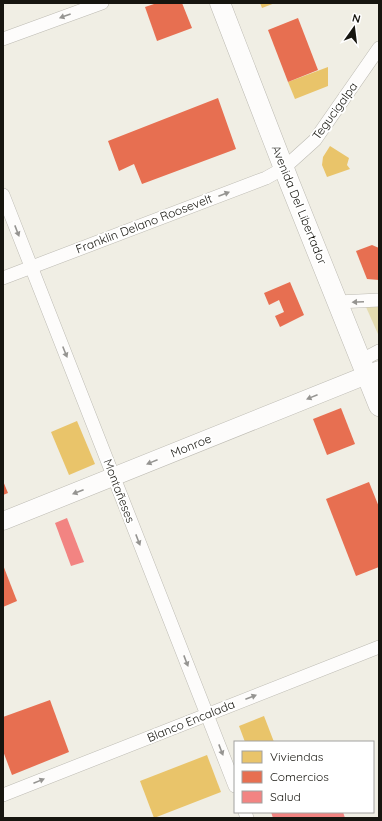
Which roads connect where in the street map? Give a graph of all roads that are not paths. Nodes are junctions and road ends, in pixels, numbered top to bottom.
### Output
1 (102, 3) edge
2 (220, 3) edge
3 (3, 38) edge
4 (379, 48) edge
5 (284, 168) junction
6 (3, 195) edge
7 (31, 267) junction
8 (3, 278) edge
9 (379, 300) edge
10 (338, 302) junction
11 (379, 351) edge
12 (369, 368) edge
13 (379, 406) edge
14 (114, 478) junction
15 (3, 521) edge
16 (379, 646) edge
17 (207, 714) junction
18 (234, 783) edge
19 (3, 795) edge

1 -> 3 street
2 - 5 main road, Avenida Del Libertador
4 - 5 street, Tegucigalpa
7 -> 5 street, Franklin Delano Roosevelt
5 - 10 main road, Avenida Del Libertador
6 -> 7 street, Montañeses
7 - 8 street, Franklin Delano Roosevelt
7 -> 14 street, Montañeses
9 -> 10 street
10 - 12 main road, Avenida Del Libertador
11 - 12 street
12 - 13 main road, Avenida Del Libertador
12 -> 14 main road, Monroe
14 -> 15 main road, Monroe
14 -> 17 street, Montañeses
17 -> 16 street, Blanco Encalada
17 -> 18 street, Montañeses
19 -> 17 street, Blanco Encalada

